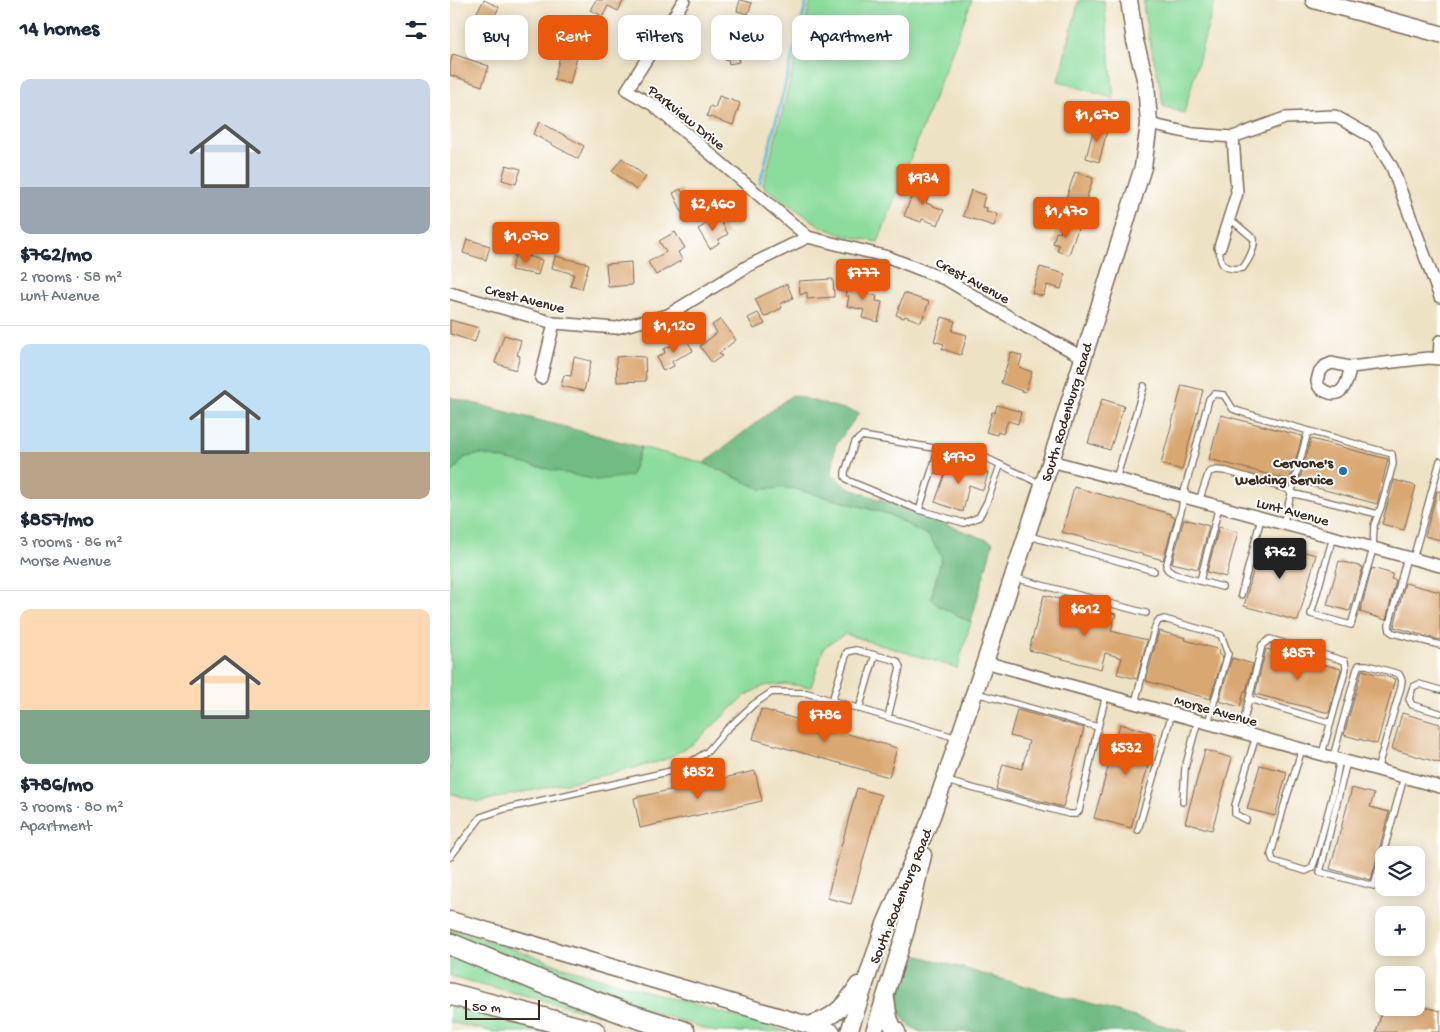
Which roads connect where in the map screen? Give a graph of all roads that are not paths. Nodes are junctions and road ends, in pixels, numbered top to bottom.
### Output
1 (684, 0) edge
2 (1129, 0) edge
3 (1314, 0) edge
4 (1440, 34) edge
5 (1149, 124) junction
6 (1233, 137) junction
7 (1229, 218) junction
8 (808, 237) junction
9 (1220, 247) joint
10 (450, 293) edge
11 (1440, 297) edge
12 (554, 323) junction
13 (1440, 341) edge
14 (1083, 357) junction
15 (1440, 359) edge
16 (1350, 366) dead end
17 (542, 378) dead end
18 (1144, 386) dead end
19 (1308, 431) junction
20 (939, 448) junction
21 (1051, 461) junction
22 (1440, 461) edge
23 (1000, 466) junction
24 (1116, 479) junction
25 (1043, 485) junction
26 (1291, 493) junction
27 (1183, 496) junction
28 (1199, 501) junction
29 (1219, 506) junction
30 (919, 510) junction
31 (1378, 514) junction
32 (1261, 518) junction
33 (1283, 524) junction
34 (1026, 536) junction
35 (1332, 537) junction
36 (1373, 548) junction
37 (1410, 558) junction
38 (1440, 566) edge
39 (1154, 571) dead end
40 (1013, 578) junction
41 (1200, 581) junction
42 (1222, 586) dead end
43 (1241, 595) dead end
44 (1146, 613) dead end
45 (1440, 645) edge
46 (875, 655) junction
47 (985, 662) junction
48 (1440, 690) edge
49 (974, 693) junction
50 (1106, 695) junction
51 (1249, 699) junction
52 (832, 701) junction
53 (1134, 703) junction
54 (859, 709) junction
55 (1172, 713) junction
56 (1440, 714) edge
57 (888, 717) junction
58 (1203, 722) junction
59 (1331, 723) junction
60 (1098, 728) junction
61 (1241, 732) junction
62 (1256, 736) junction
63 (958, 739) junction
64 (1302, 749) junction
65 (1335, 758) junction
66 (1377, 770) junction
67 (1404, 777) junction
68 (944, 781) junction
69 (1440, 787) edge
70 (1183, 802) dead end
71 (932, 816) junction
72 (1246, 820) dead end
73 (1138, 830) dead end
74 (450, 857) edge
75 (450, 920) edge
76 (450, 944) edge
77 (873, 961) junction
78 (450, 994) edge
79 (885, 996) junction
80 (809, 1025) junction
81 (594, 1032) edge
82 (684, 1032) edge
83 (832, 1032) edge
84 (849, 1032) edge
85 (874, 1032) edge
86 (897, 1032) edge

1 - 8 street, Parkview Drive
2 - 5 street, South Rodenburg Road
3 - 4 street
5 - 6 street
5 - 14 street, South Rodenburg Road
6 - 7 street
6 - 11 street
7 - 9 street
7 - 9 lane
8 - 12 street, Crest Avenue
8 - 14 street, Crest Avenue
10 - 12 street, Crest Avenue
12 - 17 street
13 - 15 street
14 - 21 street, South Rodenburg Road
15 - 16 street
18 - 24 lane
19 - 26 lane
19 - 27 lane
19 - 31 lane
20 - 23 lane
20 - 30 lane
20 - 30 lane
21 - 24 street, Lunt Avenue
21 - 25 street, South Rodenburg Road
22 - 37 lane
23 - 25 lane
23 - 30 lane
24 - 27 street, Lunt Avenue
25 - 34 street, South Rodenburg Road
26 - 28 lane
26 - 31 lane
26 - 33 lane
27 - 28 street, Lunt Avenue
27 - 41 lane
28 - 29 street, Lunt Avenue
29 - 32 street, Lunt Avenue
29 - 41 lane
31 - 36 lane
32 - 33 street, Lunt Avenue
32 - 43 lane
33 - 35 street, Lunt Avenue
34 - 39 lane
34 - 40 street, South Rodenburg Road
35 - 36 street, Lunt Avenue
35 - 36 lane
36 - 37 street, Lunt Avenue
37 - 38 street, Lunt Avenue
37 - 45 lane
40 - 44 lane
40 - 47 street, South Rodenburg Road
41 - 42 lane
46 - 52 lane
46 - 54 lane
46 - 57 lane
47 - 49 street, South Rodenburg Road
47 - 50 street, Morse Avenue
48 - 56 lane
49 - 60 lane
49 - 63 street, South Rodenburg Road
50 - 53 street, Morse Avenue
50 - 60 lane
51 - 59 lane
51 - 59 lane
51 - 61 lane
52 - 54 lane
52 - 74 lane
53 - 55 street, Morse Avenue
53 - 58 lane
54 - 57 lane
55 - 58 street, Morse Avenue
55 - 73 lane
57 - 63 lane
58 - 61 street, Morse Avenue
58 - 70 lane
59 - 65 lane
60 - 68 lane
61 - 62 street, Morse Avenue
62 - 64 street, Morse Avenue
62 - 72 lane
63 - 68 street, South Rodenburg Road
64 - 65 street, Morse Avenue
64 - 65 lane
65 - 66 street, Morse Avenue
65 - 66 lane
65 - 67 lane
66 - 67 street, Morse Avenue
67 - 69 street, Morse Avenue
68 - 71 street, South Rodenburg Road
71 - 77 street, South Rodenburg Road
71 - 79 street, South Rodenburg Road
75 - 80 street
76 - 82 highway
77 - 80 street
77 - 84 street, South Rodenburg Road
78 - 81 highway
79 - 85 street, South Rodenburg Road
79 - 86 street
80 - 83 street

